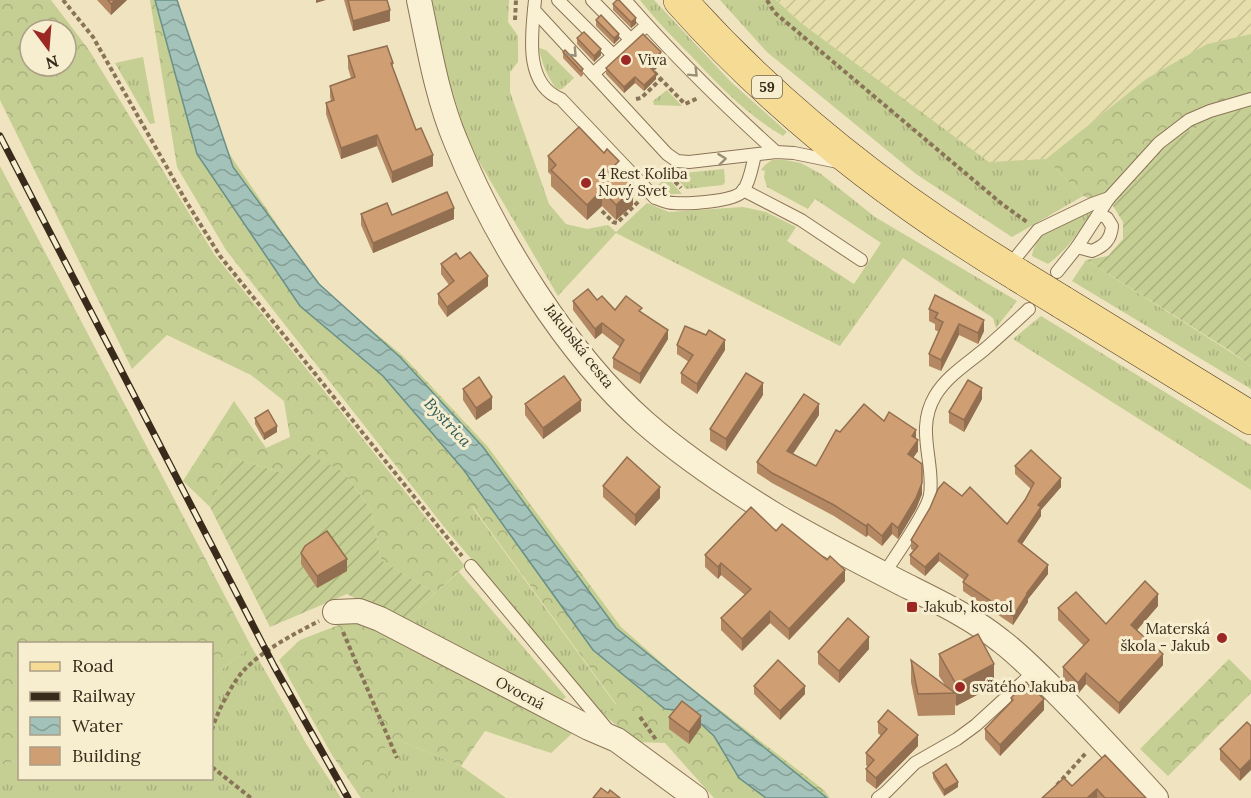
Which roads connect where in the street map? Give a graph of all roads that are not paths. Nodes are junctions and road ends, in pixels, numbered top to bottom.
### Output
1 (419, 0) edge
2 (558, 0) edge
3 (592, 0) edge
4 (625, 0) edge
5 (680, 0) edge
6 (534, 5) edge
7 (647, 25) junction
8 (631, 40) junction
9 (614, 56) junction
10 (593, 74) junction
11 (1251, 99) edge
12 (776, 152) junction
13 (755, 155) junction
14 (860, 167) junction
15 (743, 190) junction
16 (1109, 198) junction
17 (1099, 214) junction
18 (1077, 247) junction
19 (861, 260) dead end
20 (1013, 272) junction
21 (1060, 287) junction
22 (1029, 309) dead end
23 (1251, 418) edge
24 (471, 566) road end
25 (884, 574) junction
26 (335, 612) road end
27 (1035, 671) junction
28 (617, 740) junction
29 (696, 798) edge
30 (878, 798) edge
31 (1156, 798) edge

1 - 25 street, Jakubská cesta
2 - 9 lane
3 - 8 lane
4 - 7 lane
5 - 14 main road, 59
6 -> 10 lane
6 - 15 lane
7 - 8 lane
7 -> 12 lane
8 - 9 lane
9 - 10 lane
10 -> 13 lane
11 - 16 lane
12 - 13 lane
12 - 14 lane
13 - 15 lane
14 - 20 main road, 59
15 - 19 lane
16 - 17 lane
16 - 20 lane
17 - 18 lane
17 - 18 lane
18 - 21 lane
20 - 21 main road, 59, bridge
21 - 23 main road, 59
22 - 25 lane
24 - 28 lane
25 - 27 street, Jakubská cesta
26 - 28 street, Ovocná
27 - 30 lane
27 - 31 street, Jakubská cesta
28 - 29 street, Ovocná

